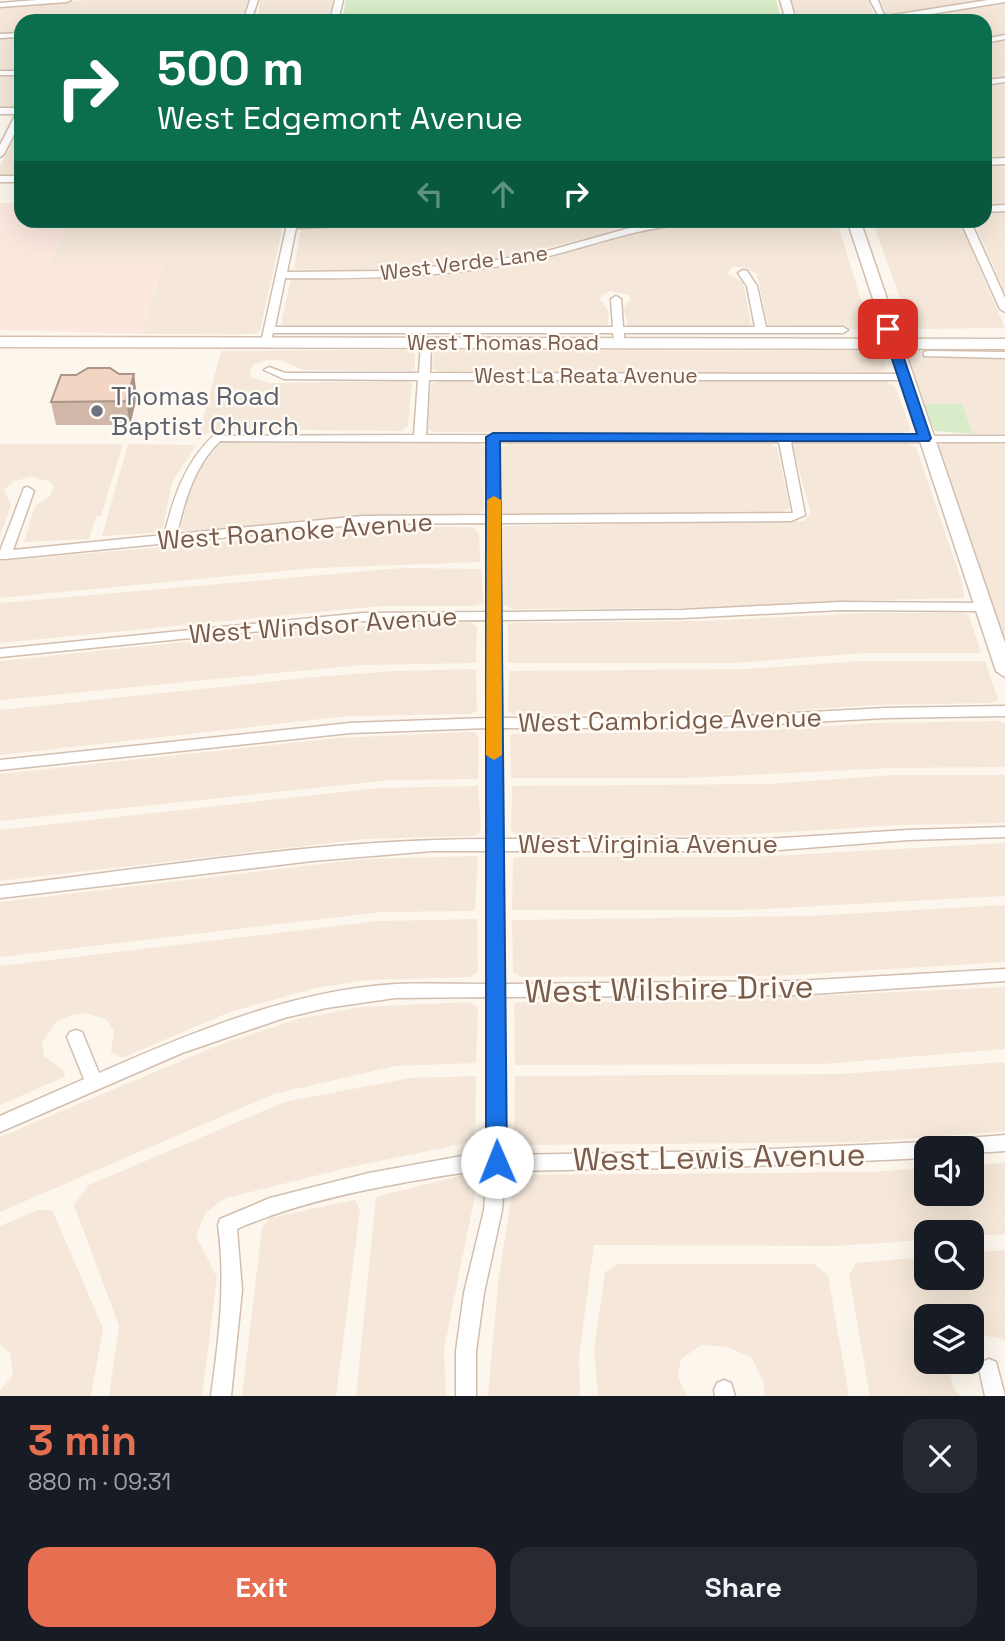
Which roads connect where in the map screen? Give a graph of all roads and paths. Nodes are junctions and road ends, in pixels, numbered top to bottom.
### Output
1 (67, 0) edge
2 (1003, 0) edge
3 (0, 5) edge
4 (918, 14) edge
5 (14, 126) edge
6 (0, 154) edge
7 (291, 228) edge
8 (644, 228) edge
9 (855, 228) edge
10 (969, 228) edge
11 (743, 273) dead end
12 (281, 275) junction
13 (616, 299) dead end
14 (1005, 309) edge
15 (761, 330) junction
16 (843, 330) dead end
17 (268, 336) junction
18 (619, 336) junction
19 (0, 342) edge
20 (426, 343) junction
21 (893, 343) junction
22 (1005, 344) edge
23 (986, 349) junction
24 (928, 355) dead end
25 (1005, 355) edge
26 (269, 370) dead end
27 (424, 376) junction
28 (904, 377) junction
29 (493, 437) junction
30 (420, 438) junction
31 (784, 438) junction
32 (925, 438) junction
33 (1005, 439) edge
34 (28, 491) dead end
35 (494, 519) junction
36 (169, 540) junction
37 (3, 555) edge
38 (983, 607) junction
39 (494, 615) junction
40 (0, 653) edge
41 (1005, 671) edge
42 (1005, 711) edge
43 (494, 723) junction
44 (0, 765) edge
45 (1005, 832) edge
46 (495, 844) junction
47 (0, 892) edge
48 (1005, 975) edge
49 (495, 991) junction
50 (76, 1037) dead end
51 (95, 1084) junction
52 (0, 1124) edge
53 (1005, 1143) edge
54 (984, 1145) edge
55 (914, 1151) edge
56 (497, 1162) junction
57 (989, 1369) dead end
58 (221, 1396) edge
59 (466, 1396) edge
60 (995, 1396) edge

1 - 3 street
2 - 4 street
5 - 6 street
7 - 12 street
8 - 12 street, West Verde Lane
9 - 21 street
10 - 14 street
11 - 15 street
12 - 17 street
13 - 18 street
15 - 16 street, West Thomas Road
15 - 18 street, West Thomas Road
17 - 18 street, West Thomas Road
17 - 19 main road, West Thomas Road
17 - 20 main road, West Thomas Road
18 - 20 main road, West Thomas Road
18 - 21 main road, West Thomas Road
20 - 27 street
21 - 23 main road, West Thomas Road
21 - 28 street
22 - 23 main road, West Thomas Road
23 - 24 street, West Thomas Road
23 - 25 street, West Thomas Road
26 - 27 street, West La Reata Avenue
27 - 28 street, West La Reata Avenue
27 - 30 street
28 - 32 street
29 - 30 street
29 - 31 street
29 - 35 street
30 - 36 street
31 - 32 street
31 - 35 street, West Roanoke Avenue
32 - 33 street
32 - 38 street
34 - 37 street
35 - 36 street, West Roanoke Avenue
35 - 39 street
36 - 37 street, West Roanoke Avenue
38 - 39 street, West Windsor Avenue
38 - 41 street
39 - 40 street, West Windsor Avenue
39 - 43 street
42 - 43 street, West Cambridge Avenue
43 - 44 street, West Cambridge Avenue
43 - 46 street
45 - 46 street, West Virginia Avenue
46 - 47 street, West Virginia Avenue
46 - 49 street
48 - 49 street, West Wilshire Drive
49 - 51 street, West Wilshire Drive
49 - 56 street
50 - 51 street
51 - 52 street, West Wilshire Drive
53 - 54 street
55 - 56 street, West Lewis Avenue
56 - 58 street, West Lewis Avenue
56 - 59 street
57 - 60 street

